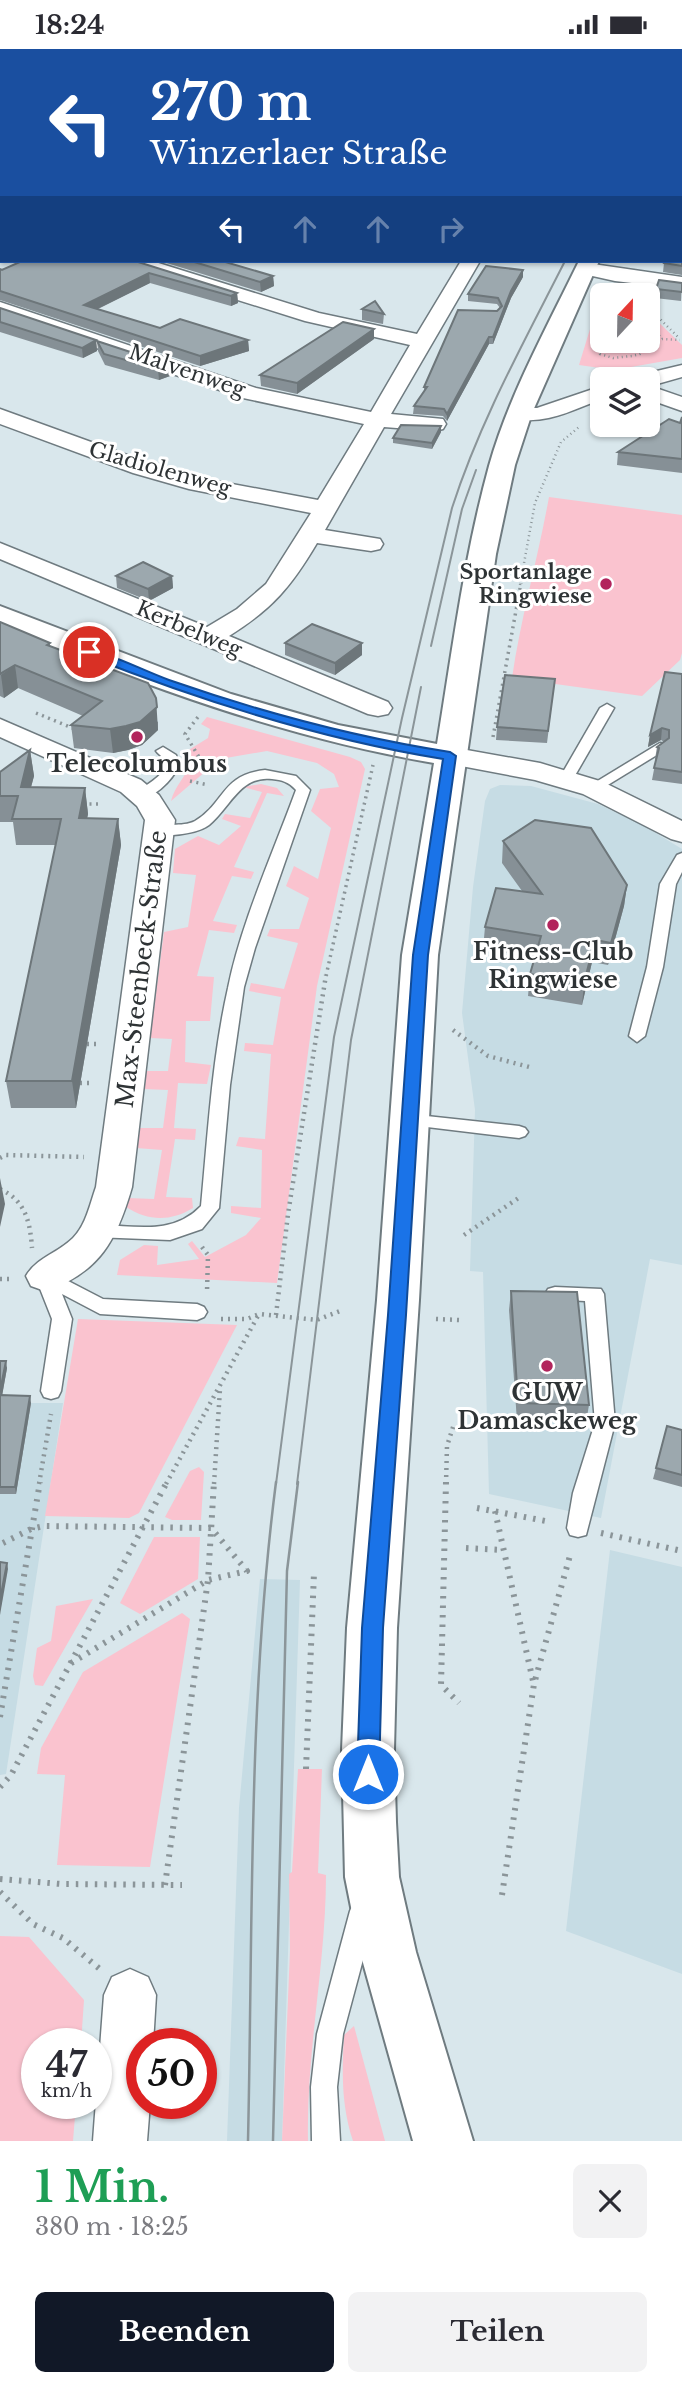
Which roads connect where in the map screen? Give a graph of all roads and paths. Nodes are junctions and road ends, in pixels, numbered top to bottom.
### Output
1 (139, 263) edge
2 (469, 263) edge
3 (587, 265) edge
4 (621, 271) edge
5 (682, 283) edge
6 (443, 307) junction
7 (0, 308) edge
8 (466, 309) edge
9 (660, 319) edge
10 (660, 337) edge
11 (662, 339) joint
12 (422, 341) junction
13 (681, 341) edge
14 (600, 353) edge
15 (641, 353) edge
16 (682, 371) edge
17 (660, 377) edge
18 (590, 396) edge
19 (660, 396) edge
20 (682, 404) edge
21 (520, 413) junction
22 (0, 416) edge
23 (378, 420) junction
24 (584, 422) dead end
25 (435, 424) edge
26 (323, 508) junction
27 (309, 535) junction
28 (372, 544) dead end
29 (0, 550) edge
30 (0, 615) edge
31 (210, 637) junction
32 (378, 708) dead end
33 (607, 708) dead end
34 (204, 711) dead end
35 (0, 727) edge
36 (495, 743) edge
37 (660, 747) edge
38 (163, 751) dead end
39 (374, 755) dead end
40 (450, 756) junction
41 (580, 783) junction
42 (230, 790) junction
43 (128, 799) junction
44 (73, 804) edge
45 (160, 831) junction
46 (682, 833) edge
47 (682, 858) edge
48 (453, 1030) dead end
49 (637, 1036) dead end
50 (533, 1068) dead end
51 (408, 1120) junction
52 (519, 1132) dead end
53 (0, 1157) edge
54 (95, 1157) dead end
55 (0, 1189) edge
56 (520, 1197) dead end
57 (186, 1227) junction
58 (100, 1231) junction
59 (464, 1235) dead end
60 (40, 1267) junction
61 (530, 1293) edge
62 (205, 1311) junction
63 (340, 1311) dead end
64 (260, 1314) junction
65 (276, 1315) junction
66 (436, 1318) dead end
67 (458, 1320) dead end
68 (220, 1386) junction
69 (52, 1397) joint
70 (454, 1424) dead end
71 (495, 1511) dead end
72 (142, 1528) junction
73 (211, 1528) junction
74 (578, 1528) joint
75 (31, 1529) junction
76 (3, 1543) dead end
77 (466, 1548) dead end
78 (504, 1550) junction
79 (314, 1573) dead end
80 (208, 1580) junction
81 (67, 1666) junction
82 (534, 1684) junction
83 (459, 1703) dead end
84 (0, 1717) edge
85 (306, 1769) dead end
86 (0, 1787) edge
87 (372, 1877) junction
88 (0, 1879) edge
89 (165, 1885) junction
90 (182, 1885) dead end
91 (0, 1892) edge
92 (502, 1895) dead end
93 (130, 1995) joint
94 (418, 2056) junction
95 (120, 2141) edge
96 (326, 2141) edge
97 (443, 2141) edge
98 (472, 2141) edge

1 - 12 street
2 - 6 street
3 - 4 street
3 - 21 main road
4 - 5 street
6 - 8 street
6 - 12 street
7 - 23 street, Malvenweg
9 - 13 path
10 - 11 path
11 - 13 path
12 - 23 street
14 - 15 path
16 - 17 street
18 - 21 street
19 - 20 street
21 - 40 main road
22 - 26 street, Gladiolenweg
23 - 25 street, Malvenweg
23 - 26 street
24 - 36 path
26 - 27 street
27 - 28 street
27 - 31 street
29 - 31 street, Kerbelweg
30 - 40 main road
31 - 32 street, Kerbelweg
33 - 41 lane
34 - 42 path
35 - 43 street, Max-Steenbeck-Straße
37 - 41 lane
38 - 43 lane
39 - 65 path
40 - 41 street
40 - 51 main road
41 - 46 street
42 - 45 lane
42 - 57 lane
43 - 44 path
43 - 45 street, Max-Steenbeck-Straße
45 - 58 street, Max-Steenbeck-Straße
47 - 49 lane
48 - 50 path
51 - 52 lane
51 - 87 main road
53 - 54 path
55 - 60 path
56 - 59 path
57 - 58 lane
57 - 62 path
58 - 60 street, Max-Steenbeck-Straße
60 - 62 lane
60 - 69 lane
61 - 74 lane
62 - 64 path
63 - 65 path
64 - 65 path
64 - 68 path
66 - 67 path
68 - 72 path
68 - 73 path
69 - 75 path
70 - 83 path
71 - 78 path
72 - 73 path
72 - 75 path
72 - 81 path
73 - 80 path
73 - 80 path
74 - 82 path
75 - 76 path
75 - 84 path
77 - 78 path
78 - 82 path
79 - 85 path
80 - 81 path
80 - 89 path
81 - 86 path
82 - 92 path
87 - 94 main road
87 - 96 lane
88 - 89 path
89 - 90 path
91 - 93 path
93 - 95 street
94 - 97 main road
94 - 98 main road

